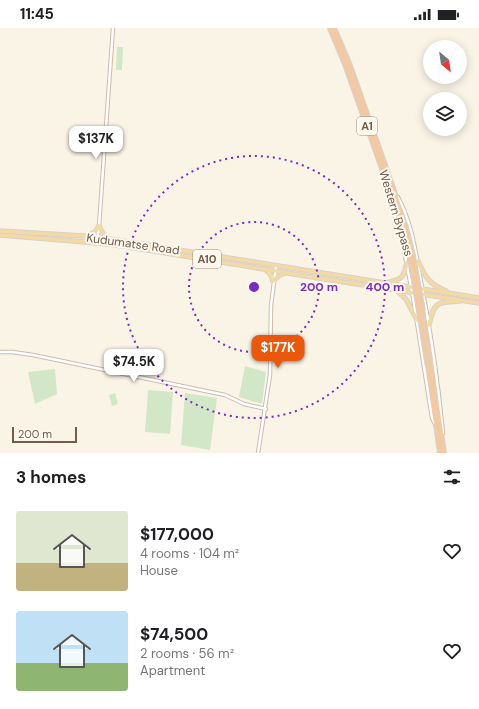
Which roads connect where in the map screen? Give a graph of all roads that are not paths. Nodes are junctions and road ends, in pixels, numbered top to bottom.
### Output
1 (113, 28) edge
2 (330, 28) edge
3 (334, 28) edge
4 (393, 192) junction
5 (403, 224) junction
6 (99, 226) junction
7 (0, 231) edge
8 (0, 235) edge
9 (84, 236) junction
10 (110, 239) junction
11 (97, 240) junction
12 (418, 261) junction
13 (407, 262) junction
14 (275, 268) junction
15 (264, 269) junction
16 (288, 272) junction
17 (420, 272) junction
18 (409, 275) junction
19 (273, 281) junction
20 (386, 283) junction
21 (394, 289) junction
22 (412, 290) junction
23 (423, 292) junction
24 (452, 293) junction
25 (479, 298) edge
26 (467, 301) junction
27 (479, 303) edge
28 (425, 305) junction
29 (415, 306) junction
30 (417, 320) junction
31 (429, 325) junction
32 (0, 352) edge
33 (266, 409) junction
34 (436, 428) junction
35 (442, 452) edge
36 (258, 453) edge

1 - 6 street
2 - 4 highway, Western Bypass / A1
3 - 4 highway, Western Bypass / A1
4 - 5 highway, Western Bypass / A1
4 - 12 street
4 - 13 street
5 - 34 highway, Western Bypass / A1, bridge
5 - 35 highway, Western Bypass / A1, bridge
6 - 9 main road
6 - 10 main road
6 - 11 street
7 - 9 main road, Kudumatse Road / A10
8 - 11 main road, Kudumatse Road / A10
9 - 11 main road, Kudumatse Road / A10
10 - 11 main road, Kudumatse Road / A10
10 - 14 main road, Kudumatse Road / A10
11 - 15 main road, Kudumatse Road / A10
12 - 17 street
12 - 24 main road
13 - 18 street
13 - 20 main road
14 - 15 main road, Kudumatse Road / A10
14 - 16 main road, Kudumatse Road / A10
14 - 19 street
14 - 20 main road, Kudumatse Road / A10
15 - 19 main road
16 - 19 main road
16 - 21 main road, Kudumatse Road / A10
17 - 18 street
17 - 23 street
18 - 22 street
19 - 33 street
20 - 22 main road, Kudumatse Road / A10
21 - 22 main road, Kudumatse Road / A10
21 - 30 main road
22 - 23 main road, Kudumatse Road / A10
22 - 29 street
23 - 24 main road, Kudumatse Road / A10
23 - 26 main road, Kudumatse Road / A10
23 - 28 street
24 - 25 main road, Kudumatse Road / A10
26 - 27 main road, Kudumatse Road / A10
26 - 31 main road
28 - 29 street
28 - 31 street
29 - 30 street
30 - 34 street
31 - 35 street
32 - 33 street
33 - 36 street
34 - 35 highway, Western Bypass / A1

